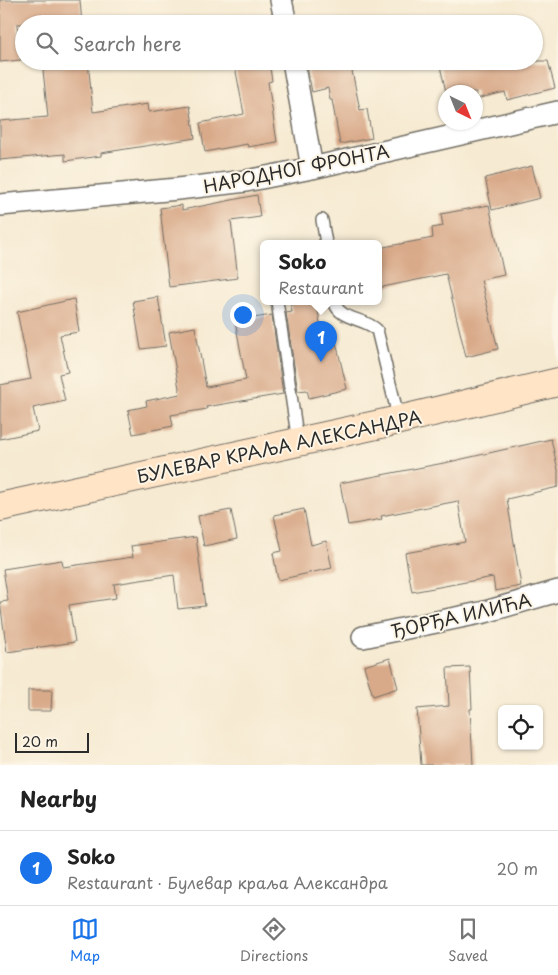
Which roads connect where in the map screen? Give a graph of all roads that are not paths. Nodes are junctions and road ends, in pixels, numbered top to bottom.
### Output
1 (281, 0) edge
2 (284, 15) edge
3 (294, 70) edge
4 (558, 112) edge
5 (312, 168) junction
6 (0, 205) edge
7 (322, 220) dead end
8 (325, 240) edge
9 (278, 305) edge
10 (336, 305) edge
11 (558, 382) edge
12 (399, 420) junction
13 (298, 442) junction
14 (0, 507) edge
15 (558, 591) edge
16 (363, 637) dead end

1 - 2 street
3 - 5 street
4 - 5 street, НАРОДНОГ ФРОНТА
5 - 6 street, НАРОДНОГ ФРОНТА
7 - 8 lane
9 - 13 lane
10 - 12 lane
11 - 12 main road, БУЛЕВАР КРАЉА АЛЕКСАНДРА
12 - 13 main road, БУЛЕВАР КРАЉА АЛЕКСАНДРА
13 - 14 main road, БУЛЕВАР КРАЉА АЛЕКСАНДРА
15 - 16 street, ЂОРЂА ИЛИЋА

